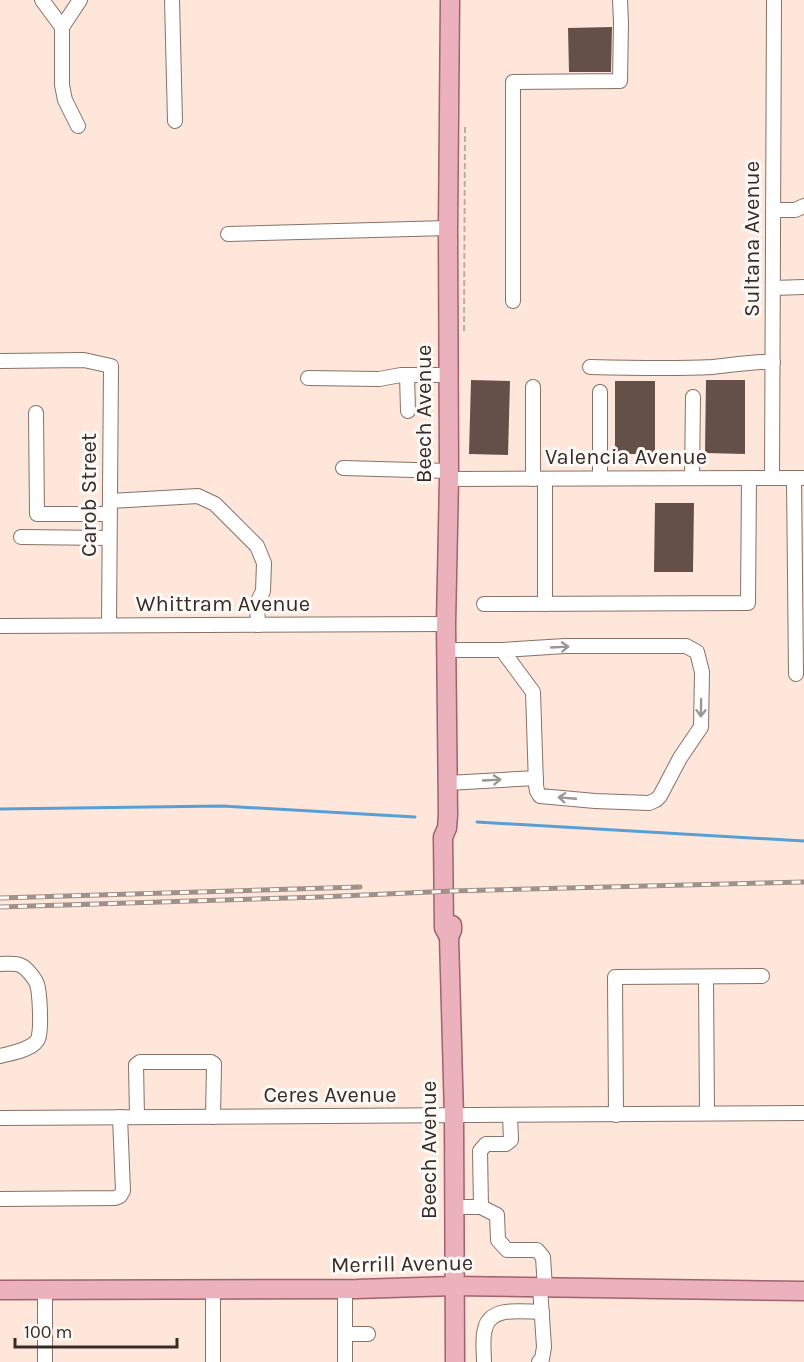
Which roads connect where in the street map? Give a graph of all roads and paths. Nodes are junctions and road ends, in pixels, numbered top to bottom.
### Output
1 (42, 0) edge
2 (80, 0) edge
3 (172, 0) edge
4 (450, 0) edge
5 (620, 0) edge
6 (774, 0) edge
7 (62, 27) junction
8 (175, 121) dead end
9 (78, 126) dead end
10 (465, 127) dead end
11 (804, 206) edge
12 (773, 210) junction
13 (448, 228) junction
14 (228, 234) dead end
15 (804, 287) edge
16 (773, 288) junction
17 (513, 301) dead end
18 (464, 330) dead end
19 (0, 361) edge
20 (773, 362) junction
21 (590, 367) dead end
22 (406, 375) junction
23 (448, 375) junction
24 (308, 378) dead end
25 (533, 387) dead end
26 (600, 392) dead end
27 (693, 397) dead end
28 (408, 411) dead end
29 (36, 414) dead end
30 (343, 468) dead end
31 (448, 475) junction
32 (600, 478) junction
33 (692, 478) junction
34 (748, 478) junction
35 (772, 478) junction
36 (799, 478) edge
37 (539, 479) junction
38 (110, 507) junction
39 (21, 537) dead end
40 (109, 538) junction
41 (484, 604) dead end
42 (545, 604) junction
43 (446, 624) junction
44 (109, 625) junction
45 (258, 625) junction
46 (0, 626) edge
47 (446, 650) junction
48 (502, 650) junction
49 (796, 674) dead end
50 (536, 778) junction
51 (448, 783) junction
52 (0, 963) edge
53 (762, 976) dead end
54 (706, 977) junction
55 (0, 1056) edge
56 (707, 1113) junction
57 (804, 1113) edge
58 (616, 1114) junction
59 (510, 1115) junction
60 (454, 1116) junction
61 (120, 1117) junction
62 (137, 1117) junction
63 (213, 1117) junction
64 (0, 1118) edge
65 (0, 1199) edge
66 (454, 1207) junction
67 (481, 1207) junction
68 (454, 1286) junction
69 (542, 1288) junction
70 (213, 1289) junction
71 (345, 1289) junction
72 (0, 1290) edge
73 (45, 1290) junction
74 (804, 1291) edge
75 (542, 1312) junction
76 (345, 1334) junction
77 (368, 1334) dead end
78 (45, 1362) edge
79 (213, 1362) edge
80 (345, 1362) edge
81 (455, 1362) edge
82 (484, 1362) edge
83 (539, 1362) edge

1 - 7 street
2 - 7 street
3 - 8 street
4 - 13 main road, Beech Avenue
5 - 17 street
6 - 12 street, Sultana Avenue
7 - 9 street
10 - 18 path
11 - 12 street
12 - 16 street, Sultana Avenue
13 - 14 street
13 - 23 main road, Beech Avenue
15 - 16 street
16 - 20 street, Sultana Avenue
19 - 38 street, Carob Street
20 - 21 street
20 - 35 street, Sultana Avenue
22 - 23 street
22 - 24 street
22 - 28 street
23 - 31 main road, Beech Avenue
25 - 37 street
26 - 32 street
27 - 33 street
29 - 38 street
30 - 31 street, Valencia Avenue
31 - 37 street, Valencia Avenue
31 - 43 main road, Beech Avenue
32 - 33 street, Valencia Avenue
32 - 37 street, Valencia Avenue
33 - 34 street, Valencia Avenue
34 - 35 street, Valencia Avenue
34 - 42 street
35 - 36 street, Valencia Avenue
36 - 49 street
37 - 42 street
38 - 40 street, Carob Street
38 - 45 street
39 - 40 street
40 - 44 street, Carob Street
41 - 42 street
43 - 45 street, Whittram Avenue
43 - 47 main road, Beech Avenue
44 - 45 street, Whittram Avenue
44 - 46 street, Whittram Avenue
47 - 48 street
47 - 51 main road, Beech Avenue
48 - 50 street
48 -> 50 street
51 -> 50 street
51 - 60 main road, Beech Avenue
52 - 55 street
53 - 54 street
54 - 56 street
54 - 58 street
56 - 57 street, Ceres Avenue
56 - 58 street, Ceres Avenue
58 - 59 street, Ceres Avenue
59 - 60 street, Ceres Avenue
59 - 67 street
60 - 63 street, Ceres Avenue
60 - 66 main road, Beech Avenue
61 - 62 street, Ceres Avenue
61 - 64 street, Ceres Avenue
61 - 65 street
62 - 63 street, Ceres Avenue
62 - 63 street
66 - 67 street
66 - 68 main road, Beech Avenue
67 - 69 street
68 - 69 main road, Merrill Avenue
68 - 71 main road, Merrill Avenue
68 - 81 main road, Beech Avenue
69 - 74 main road, Merrill Avenue
69 - 75 street
70 - 71 main road, Merrill Avenue
70 - 73 main road, Merrill Avenue
70 - 79 street
71 - 76 street
72 - 73 main road, Merrill Avenue
73 - 78 street
75 - 82 street
75 - 83 street
76 - 77 street
76 - 80 street

